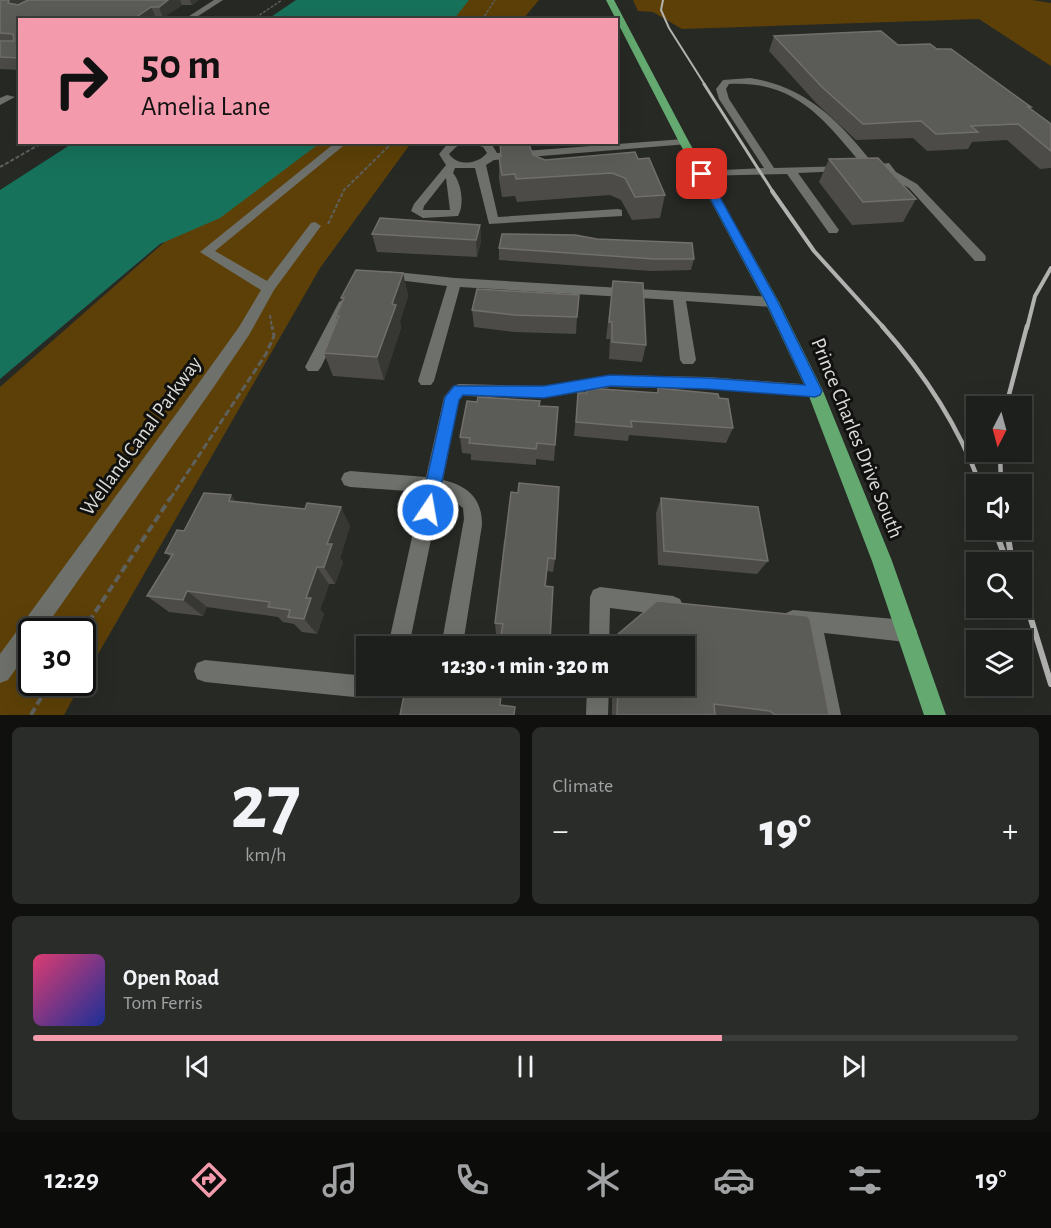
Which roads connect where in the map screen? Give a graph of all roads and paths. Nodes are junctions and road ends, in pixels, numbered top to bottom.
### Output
1 (219, 0) edge
2 (282, 0) edge
3 (495, 0) edge
4 (610, 0) edge
5 (189, 18) edge
6 (255, 18) edge
7 (483, 18) edge
8 (10, 97) dead end
9 (0, 102) edge
10 (684, 142) junction
11 (40, 144) edge
12 (340, 144) edge
13 (391, 144) edge
14 (455, 144) edge
15 (482, 144) edge
16 (619, 148) edge
17 (549, 152) junction
18 (491, 157) junction
19 (480, 164) junction
20 (556, 165) edge
21 (869, 166) junction
22 (0, 167) edge
23 (790, 170) junction
24 (771, 171) junction
25 (702, 174) junction
26 (250, 197) dead end
27 (268, 202) junction
28 (618, 213) dead end
29 (321, 226) joint
30 (833, 230) dead end
31 (980, 258) dead end
32 (373, 275) edge
33 (455, 282) junction
34 (351, 292) edge
35 (270, 296) junction
36 (679, 297) junction
37 (772, 302) junction
38 (688, 360) dead end
39 (313, 367) dead end
40 (426, 381) dead end
41 (815, 391) junction
42 (350, 479) dead end
43 (433, 487) junction
44 (694, 608) edge
45 (91, 618) edge
46 (776, 618) edge
47 (812, 622) junction
48 (906, 631) junction
49 (400, 636) edge
50 (453, 636) edge
51 (599, 636) edge
52 (205, 671) dead end
53 (0, 672) edge
54 (356, 686) edge
55 (42, 696) edge
56 (598, 696) edge
57 (31, 715) edge
58 (597, 715) edge
59 (830, 715) edge
60 (935, 715) edge

1 - 5 street
2 - 6 path
3 - 7 path
4 - 10 main road, Prince Charles Drive South
8 - 9 street
10 - 16 street
10 - 25 main road, Prince Charles Drive South
11 - 22 path
12 - 27 street
13 - 29 path
14 - 19 street
15 - 18 street
16 - 17 street
17 - 18 street
17 - 20 street
18 - 19 street
19 - 28 street
21 - 23 street
21 - 24 street
21 - 31 street
23 - 24 street
23 - 30 street
24 - 25 street
25 - 37 main road, Prince Charles Drive South
26 - 27 street
27 - 35 street
29 - 35 street, Welland Canal Parkway
32 - 33 street
33 - 36 street
33 - 40 street
34 - 39 street
35 - 45 path
35 - 53 street, Welland Canal Parkway
36 - 37 street
36 - 38 street
37 - 41 main road, Prince Charles Drive South
41 - 43 street
41 - 48 main road, Prince Charles Drive South
42 - 43 street
43 - 49 street
43 - 50 street
44 - 51 street
46 - 47 street
47 - 48 street
47 - 59 street
48 - 60 main road, Prince Charles Drive South
52 - 54 street
55 - 57 path
56 - 58 street

